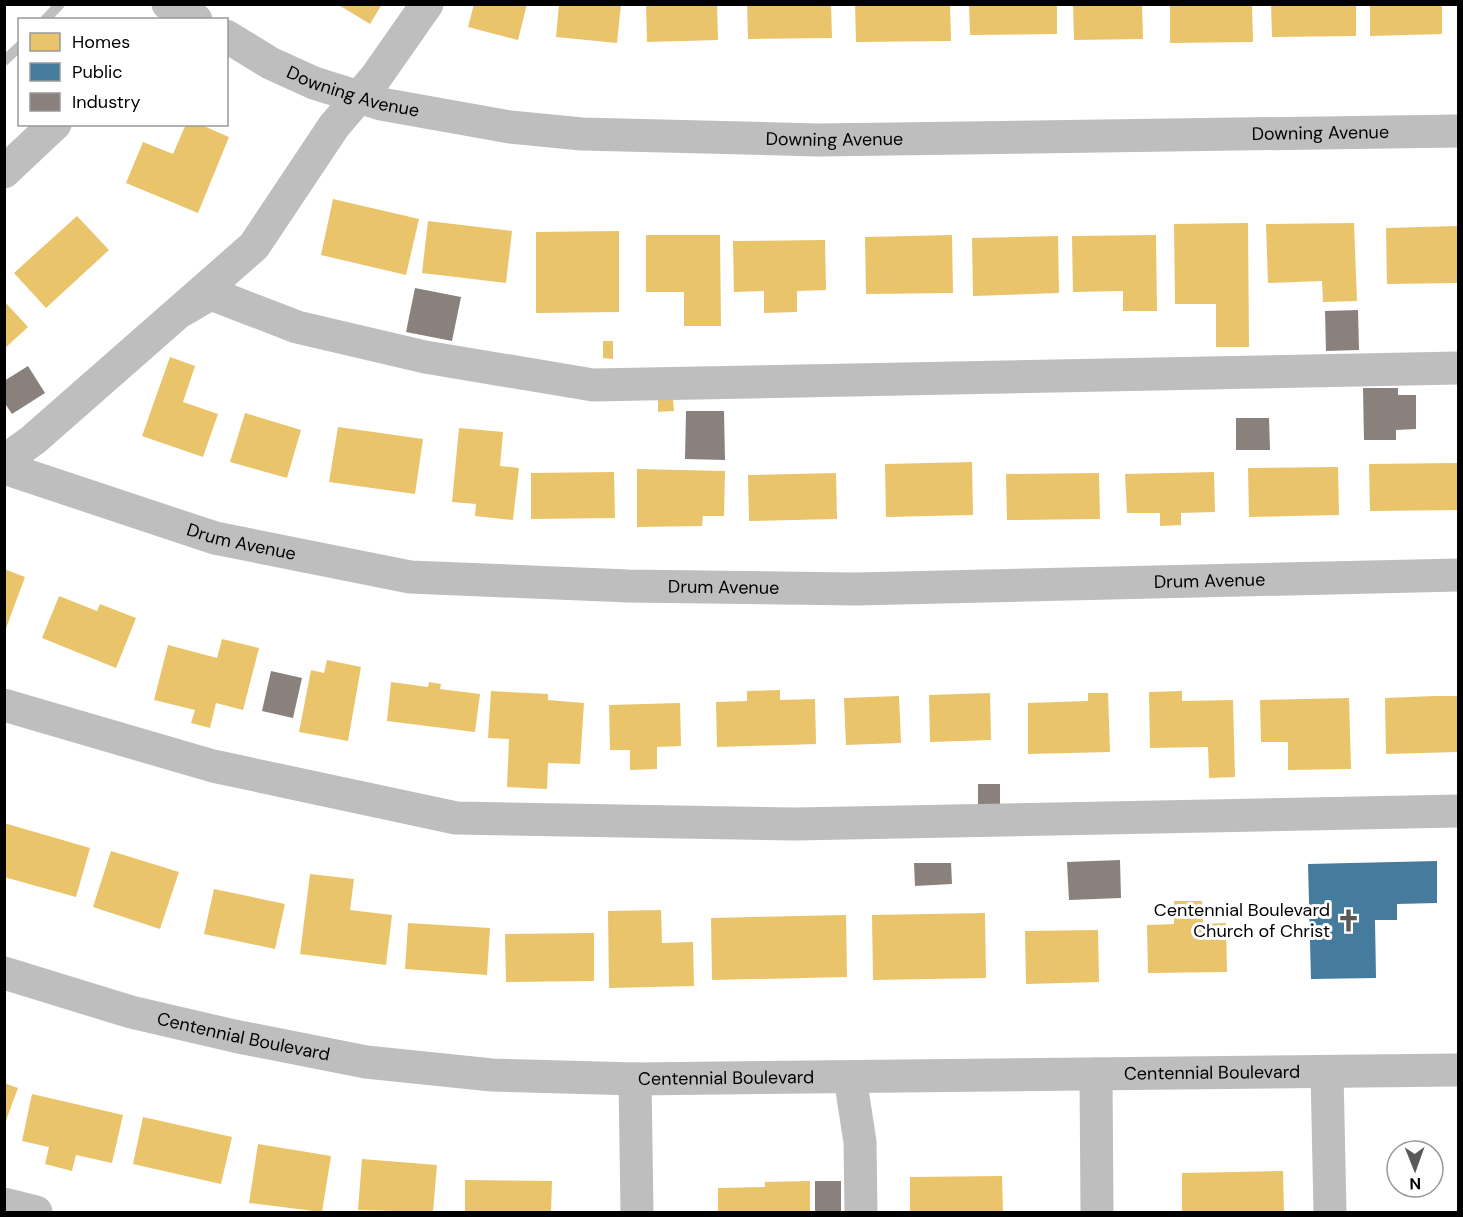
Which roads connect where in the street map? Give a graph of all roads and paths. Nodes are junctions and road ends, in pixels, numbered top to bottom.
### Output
1 (167, 4) edge
2 (427, 4) edge
3 (154, 18) edge
4 (192, 18) edge
5 (228, 37) edge
6 (359, 97) junction
7 (53, 126) edge
8 (1458, 131) edge
9 (4, 172) edge
10 (254, 246) junction
11 (183, 310) junction
12 (297, 327) junction
13 (1458, 368) edge
14 (4, 461) edge
15 (4, 468) edge
16 (1458, 575) edge
17 (4, 705) edge
18 (1458, 811) edge
19 (4, 973) edge
20 (1458, 1070) edge
21 (1328, 1072) junction
22 (1095, 1074) junction
23 (850, 1077) junction
24 (635, 1079) junction
25 (4, 1204) edge
26 (36, 1212) edge
27 (637, 1212) edge
28 (861, 1212) edge
29 (1097, 1212) edge
30 (1330, 1212) edge

1 - 3 street
1 - 4 street
2 - 6 street
5 - 6 street, Downing Avenue
6 - 8 street, Downing Avenue
6 - 10 street
7 - 9 street
10 - 11 street
10 - 12 street
11 - 12 street
11 - 14 street
12 - 13 street
15 - 16 street, Drum Avenue
17 - 18 street
19 - 24 street, Centennial Boulevard
20 - 21 street, Centennial Boulevard
21 - 22 street, Centennial Boulevard
21 - 30 street
22 - 23 street, Centennial Boulevard
22 - 29 street
23 - 24 street, Centennial Boulevard
23 - 28 street
24 - 27 street
25 - 26 street

